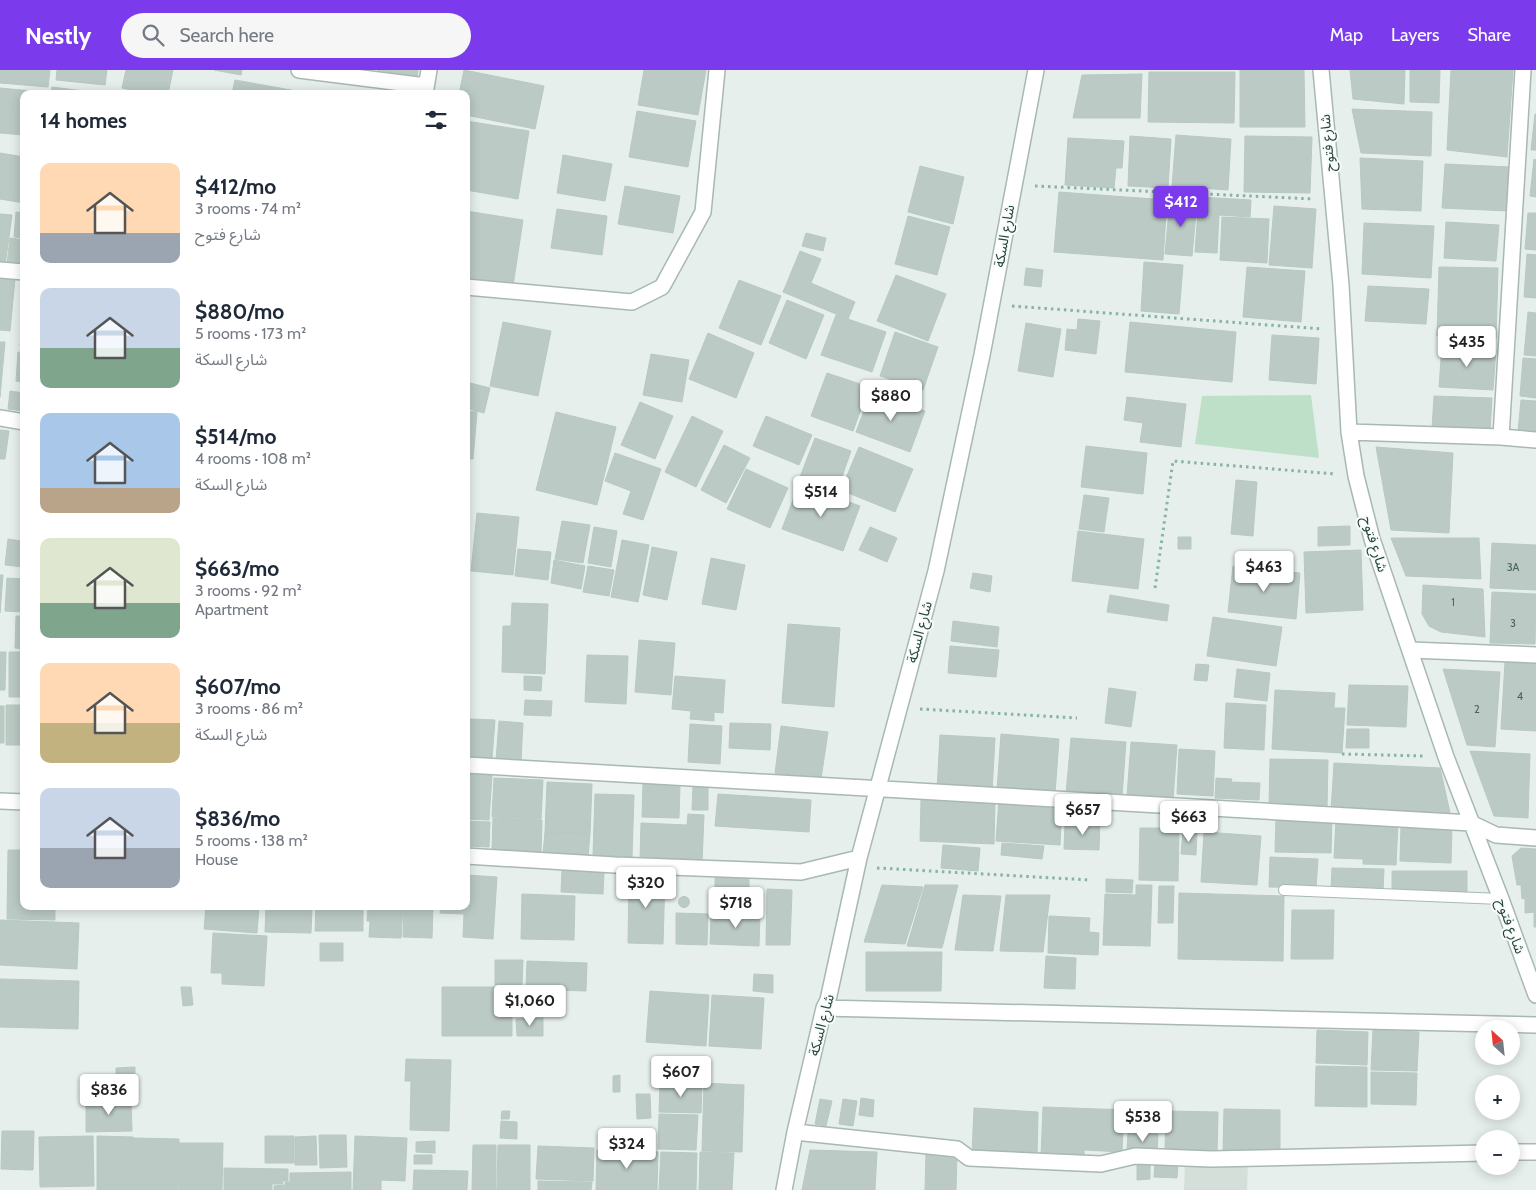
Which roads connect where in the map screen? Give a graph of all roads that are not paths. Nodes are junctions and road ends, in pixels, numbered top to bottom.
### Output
1 (299, 70) edge
2 (429, 70) edge
3 (717, 70) edge
4 (1036, 70) edge
5 (1321, 70) edge
6 (1523, 70) edge
7 (425, 90) edge
8 (0, 270) edge
9 (20, 272) edge
10 (470, 287) edge
11 (0, 418) edge
12 (20, 421) edge
13 (1349, 432) junction
14 (1501, 437) junction
15 (1536, 440) edge
16 (1410, 650) junction
17 (1536, 655) edge
18 (470, 765) edge
19 (877, 790) junction
20 (0, 801) edge
21 (20, 802) edge
22 (1471, 823) junction
23 (1536, 838) edge
24 (470, 856) edge
25 (858, 862) junction
26 (1284, 890) dead end
27 (1501, 899) junction
28 (1536, 994) edge
29 (824, 1008) junction
30 (1536, 1025) edge
31 (795, 1132) junction
32 (1520, 1152) edge
33 (1536, 1152) edge
34 (1475, 1153) edge
35 (784, 1190) edge

1 - 7 street
2 - 7 street
3 - 10 street
4 - 19 street, شارع السكة
5 - 13 street, شارع فتوح
6 - 14 street
8 - 9 street
11 - 12 street
13 - 14 street
13 - 16 street, شارع فتوح
14 - 15 street
16 - 17 street
16 - 22 street, شارع فتوح
18 - 19 street
19 - 22 street
19 - 25 street, شارع السكة
20 - 21 street
22 - 23 street
22 - 27 street, شارع فتوح
24 - 25 street
25 - 29 street, شارع السكة
26 - 27 lane
27 - 28 street, شارع فتوح
29 - 30 street
29 - 31 street, شارع السكة
31 - 34 street
31 - 35 street, شارع السكة
32 - 33 street

